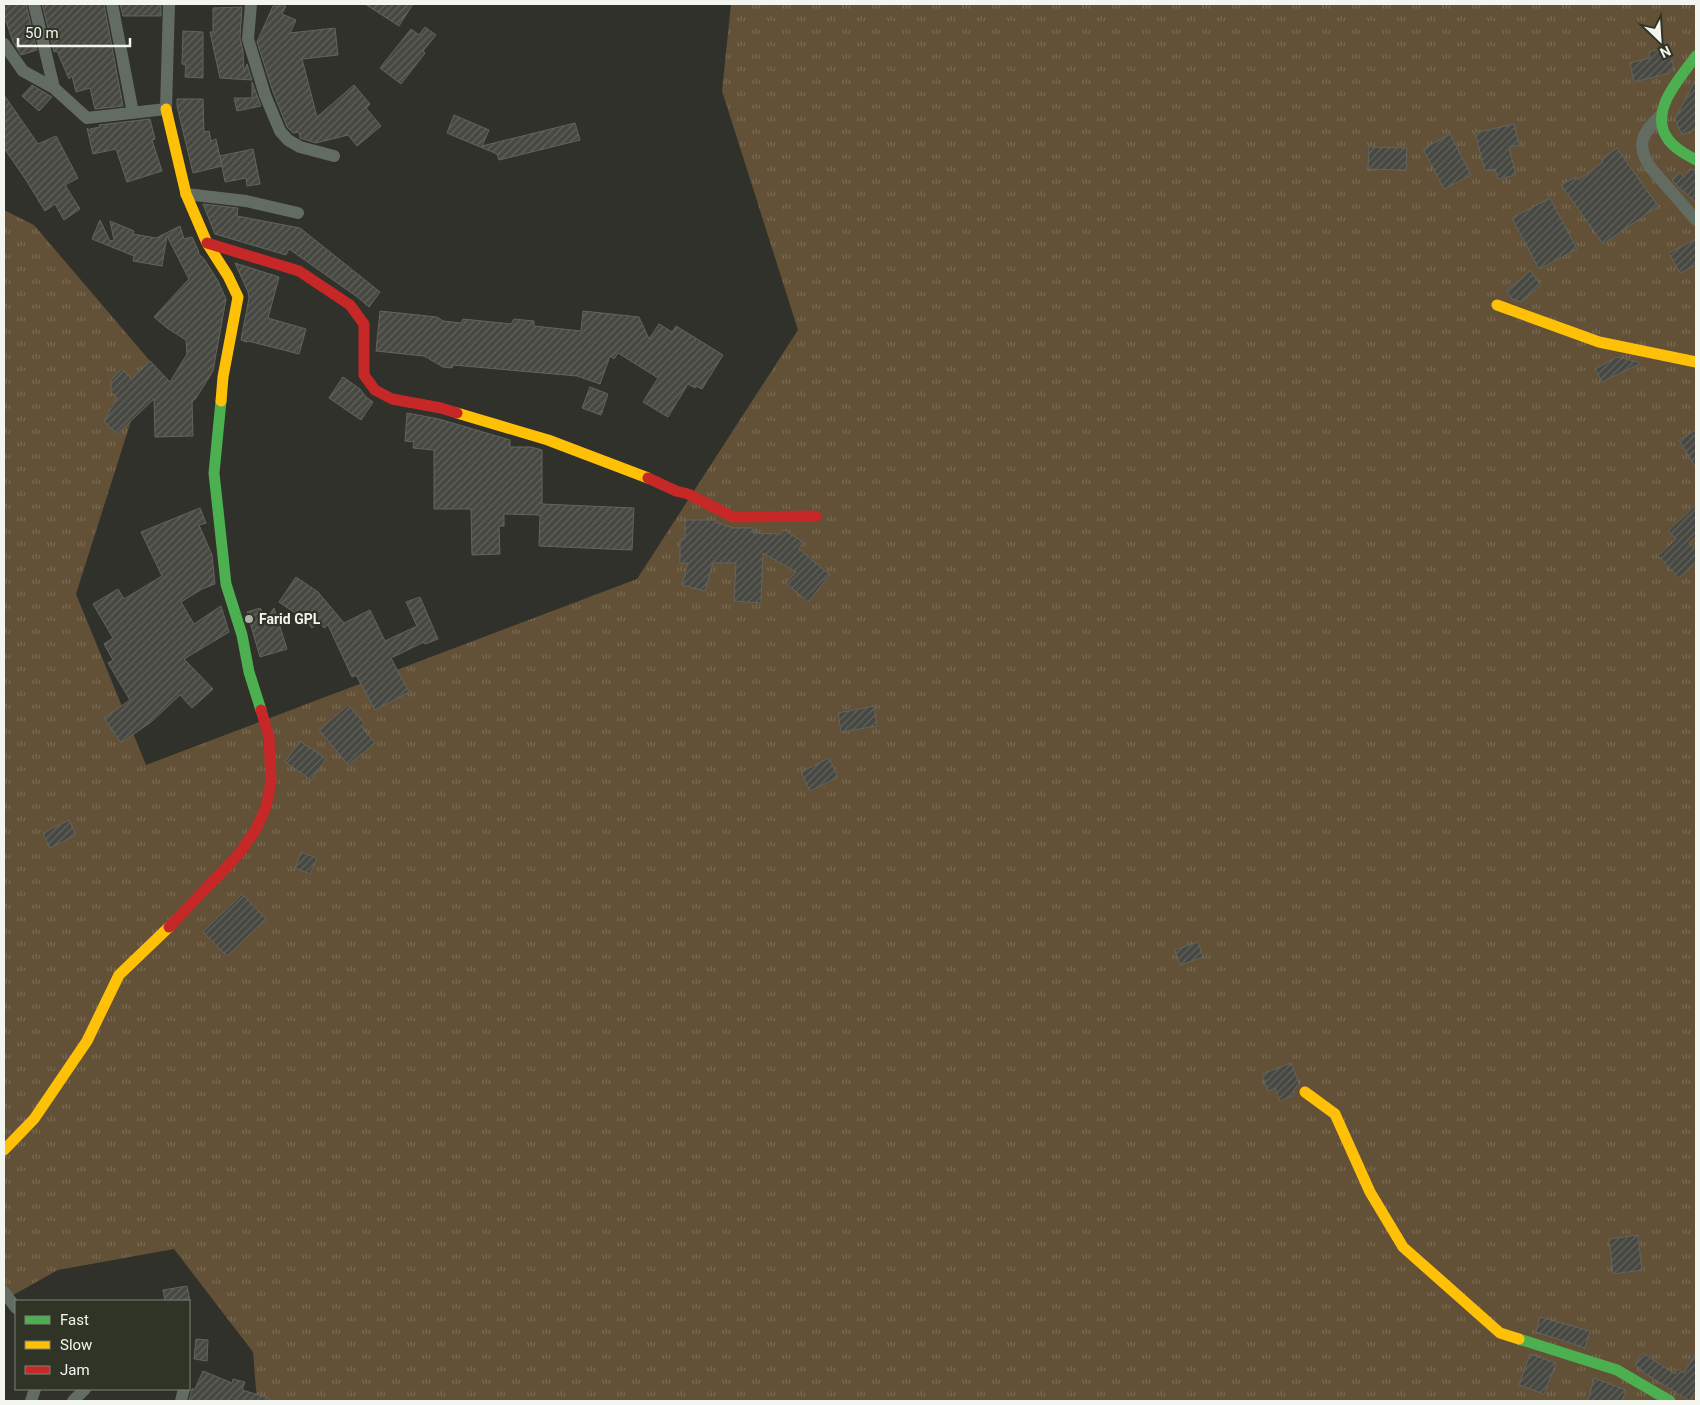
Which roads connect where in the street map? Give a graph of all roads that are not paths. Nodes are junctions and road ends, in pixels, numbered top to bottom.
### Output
1 (34, 4) edge
2 (112, 4) edge
3 (169, 4) edge
4 (251, 4) edge
5 (4, 44) edge
6 (1696, 56) edge
7 (54, 88) junction
8 (166, 109) junction
9 (133, 113) junction
10 (1661, 115) junction
11 (334, 156) dead end
12 (1696, 160) edge
13 (186, 194) junction
14 (298, 213) dead end
15 (1696, 220) edge
16 (207, 243) junction
17 (1497, 305) dead end
18 (1696, 362) edge
19 (816, 516) dead end
20 (1305, 1092) dead end
21 (4, 1150) edge
22 (4, 1292) edge
23 (15, 1307) edge
24 (84, 1390) edge
25 (73, 1401) edge
26 (1670, 1401) edge

1 - 7 street
2 - 9 street
3 - 8 street
4 - 11 street
5 - 7 street
6 - 10 street
7 - 9 street
8 - 9 street
8 - 13 street
10 - 12 street
10 - 15 street
13 - 14 street
13 - 16 street
16 - 19 street
16 - 21 street
17 - 18 street
20 - 26 street
22 - 23 street
24 - 25 street

